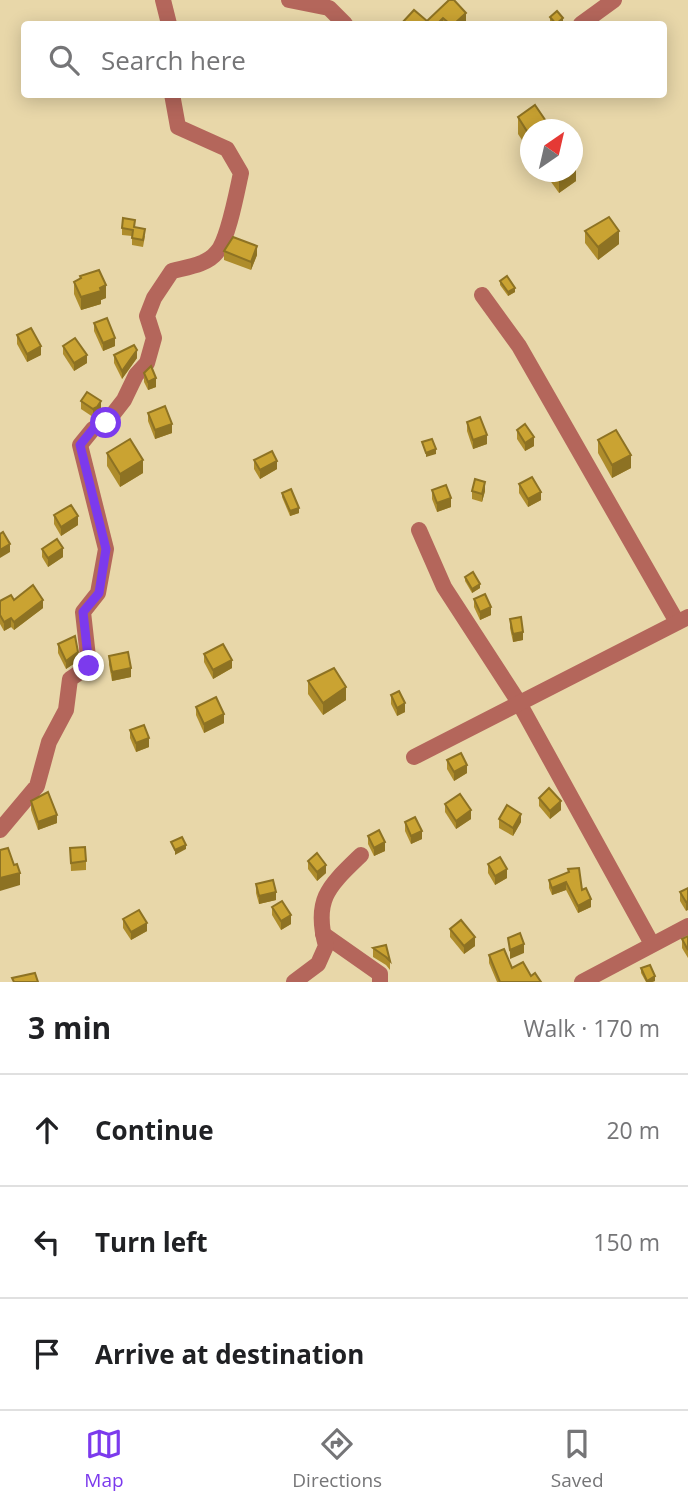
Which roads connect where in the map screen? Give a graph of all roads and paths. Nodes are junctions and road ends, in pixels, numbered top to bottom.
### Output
1 (163, 0) edge
2 (289, 0) edge
3 (614, 0) edge
4 (168, 21) edge
5 (342, 21) edge
6 (586, 21) edge
7 (173, 98) edge
8 (482, 295) dead end
9 (419, 530) dead end
10 (683, 620) edge
11 (519, 701) junction
12 (414, 757) dead end
13 (0, 830) edge
14 (360, 855) dead end
15 (688, 926) edge
16 (323, 934) junction
17 (652, 944) junction
18 (294, 982) edge
19 (380, 982) edge
20 (582, 982) edge

1 - 4 street
2 - 5 street
3 - 6 street
7 - 13 street
8 - 10 street
9 - 11 street
10 - 11 street
11 - 12 street
11 - 17 street
14 - 16 street
15 - 17 street
16 - 18 street
16 - 19 street
17 - 20 street

